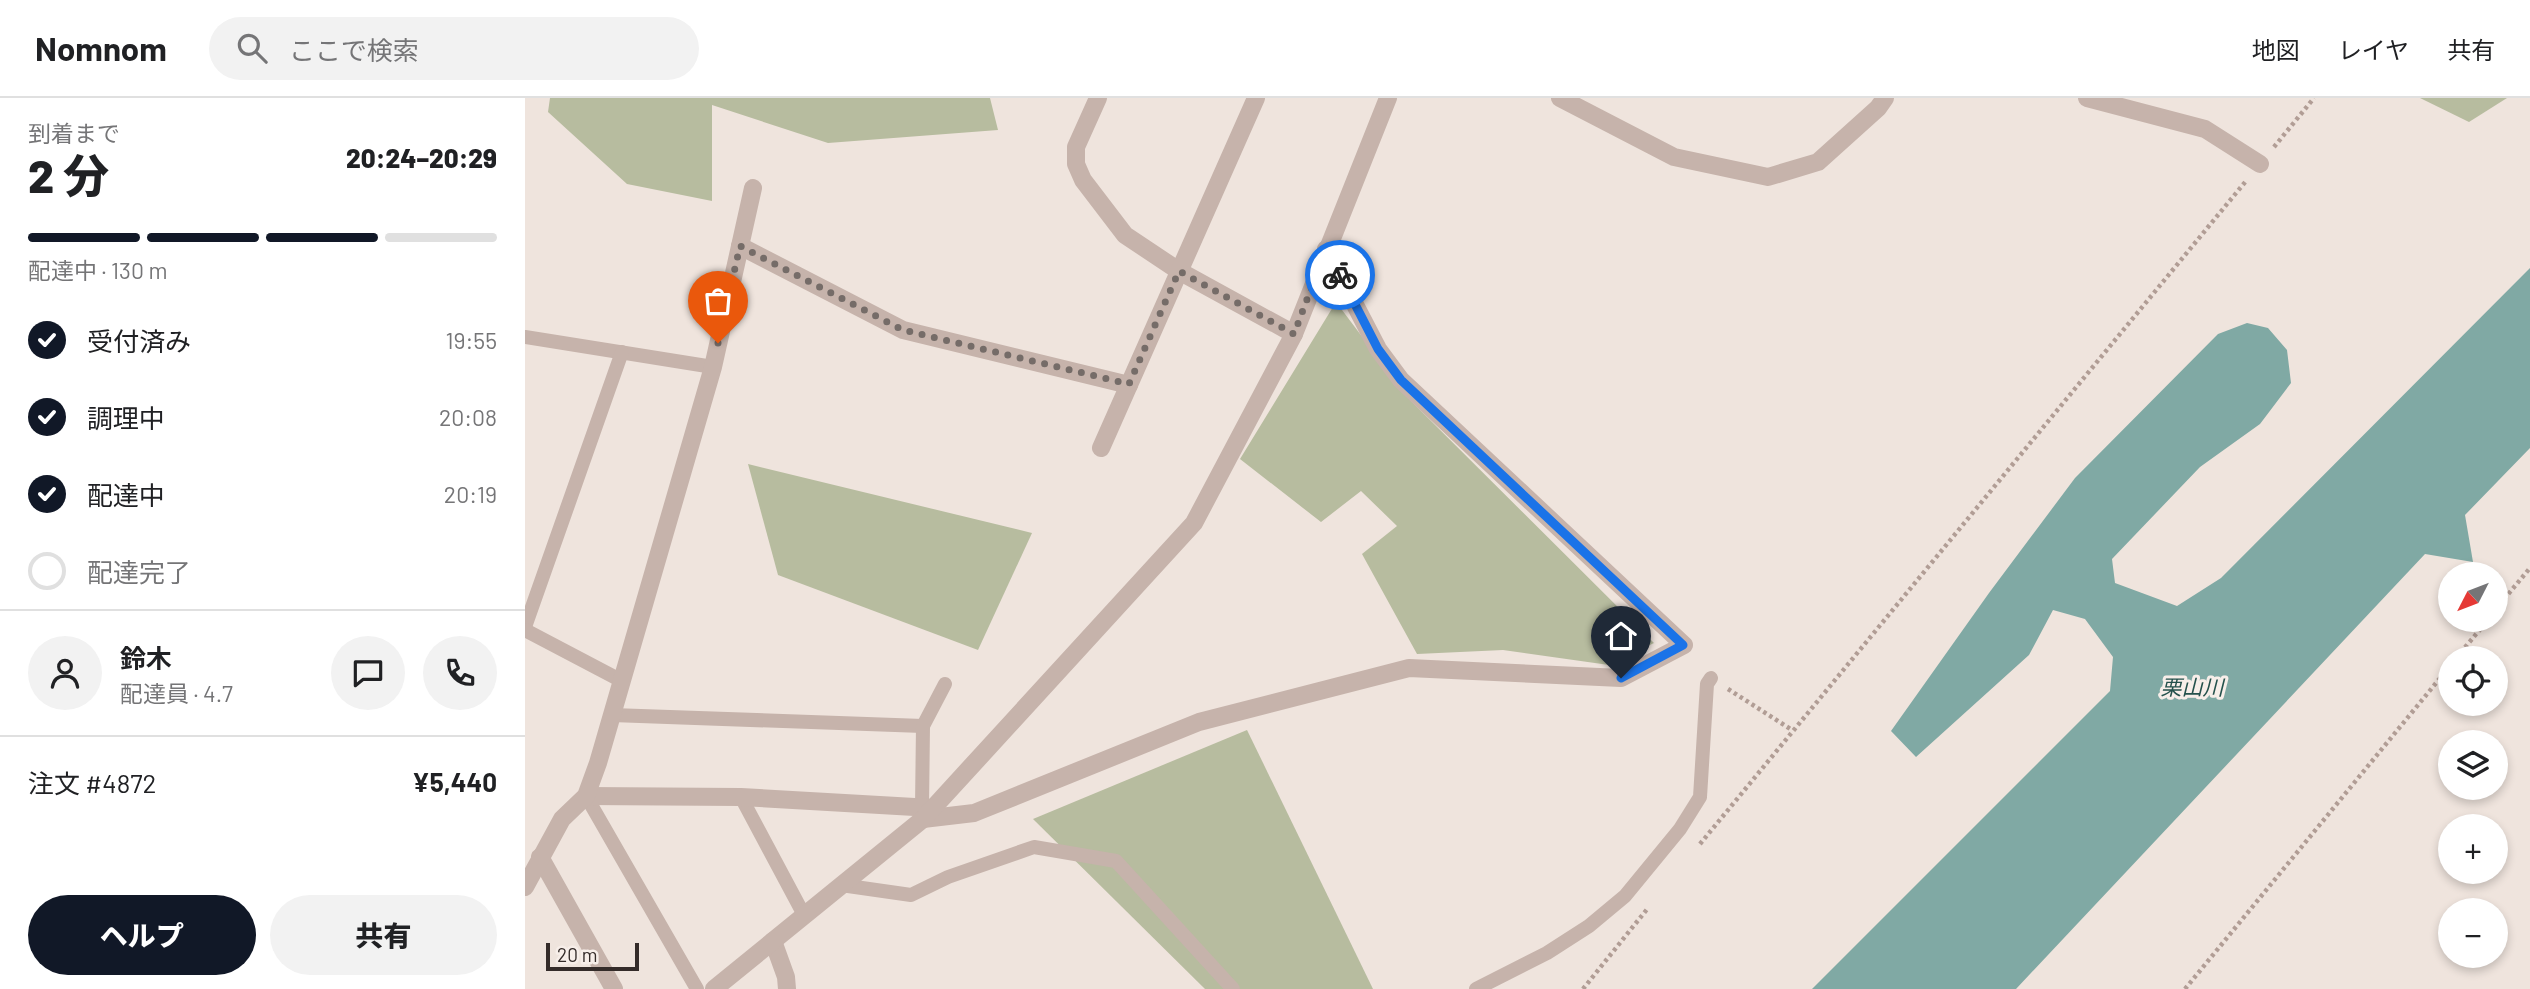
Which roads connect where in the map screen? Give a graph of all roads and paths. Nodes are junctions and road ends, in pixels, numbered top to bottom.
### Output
1 (1098, 98) edge
2 (1256, 98) edge
3 (1388, 98) edge
4 (1560, 98) edge
5 (1885, 98) edge
6 (2087, 98) edge
7 (2314, 98) edge
8 (2260, 164) junction
9 (753, 188) dead end
10 (740, 246) junction
11 (1326, 249) junction
12 (1179, 271) junction
13 (1294, 334) junction
14 (525, 337) edge
15 (622, 352) junction
16 (713, 367) junction
17 (1129, 384) junction
18 (1101, 448) dead end
19 (2530, 568) edge
20 (2508, 594) edge
21 (525, 629) edge
22 (2478, 632) edge
23 (2466, 646) edge
24 (1711, 678) joint
25 (622, 681) junction
26 (2438, 681) edge
27 (945, 684) dead end
28 (612, 715) junction
29 (923, 726) junction
30 (1792, 730) junction
31 (586, 796) junction
32 (741, 797) junction
33 (926, 811) junction
34 (1698, 846) dead end
35 (540, 857) junction
36 (841, 885) junction
37 (525, 887) edge
38 (1656, 898) dead end
39 (804, 915) junction
40 (773, 941) junction
41 (614, 989) edge
42 (697, 989) edge
43 (713, 989) edge
44 (787, 989) edge
45 (1233, 989) edge
46 (1476, 989) edge
47 (1583, 989) edge
48 (2185, 989) edge

1 - 12 street
2 - 12 street
3 - 11 street
4 - 5 street
6 - 8 street
7 - 8 path
8 - 30 path
9 - 10 street
10 - 16 street
10 - 17 street
11 - 13 street
11 - 33 street
12 - 13 street
12 - 17 street
13 - 33 street
14 - 15 lane
15 - 16 lane
15 - 21 lane
16 - 25 street
17 - 18 street
19 - 20 path
21 - 25 lane
22 - 23 path
24 - 30 path
24 - 46 lane
25 - 28 street
26 - 48 path
27 - 29 lane
28 - 29 lane
28 - 31 street
29 - 33 lane
30 - 34 path
31 - 32 street
31 - 35 street
31 - 42 lane
32 - 33 street
32 - 39 lane
33 - 36 street
35 - 37 street
35 - 41 street
36 - 39 street
36 - 45 lane
38 - 47 path
39 - 40 street
40 - 43 street
40 - 44 street

